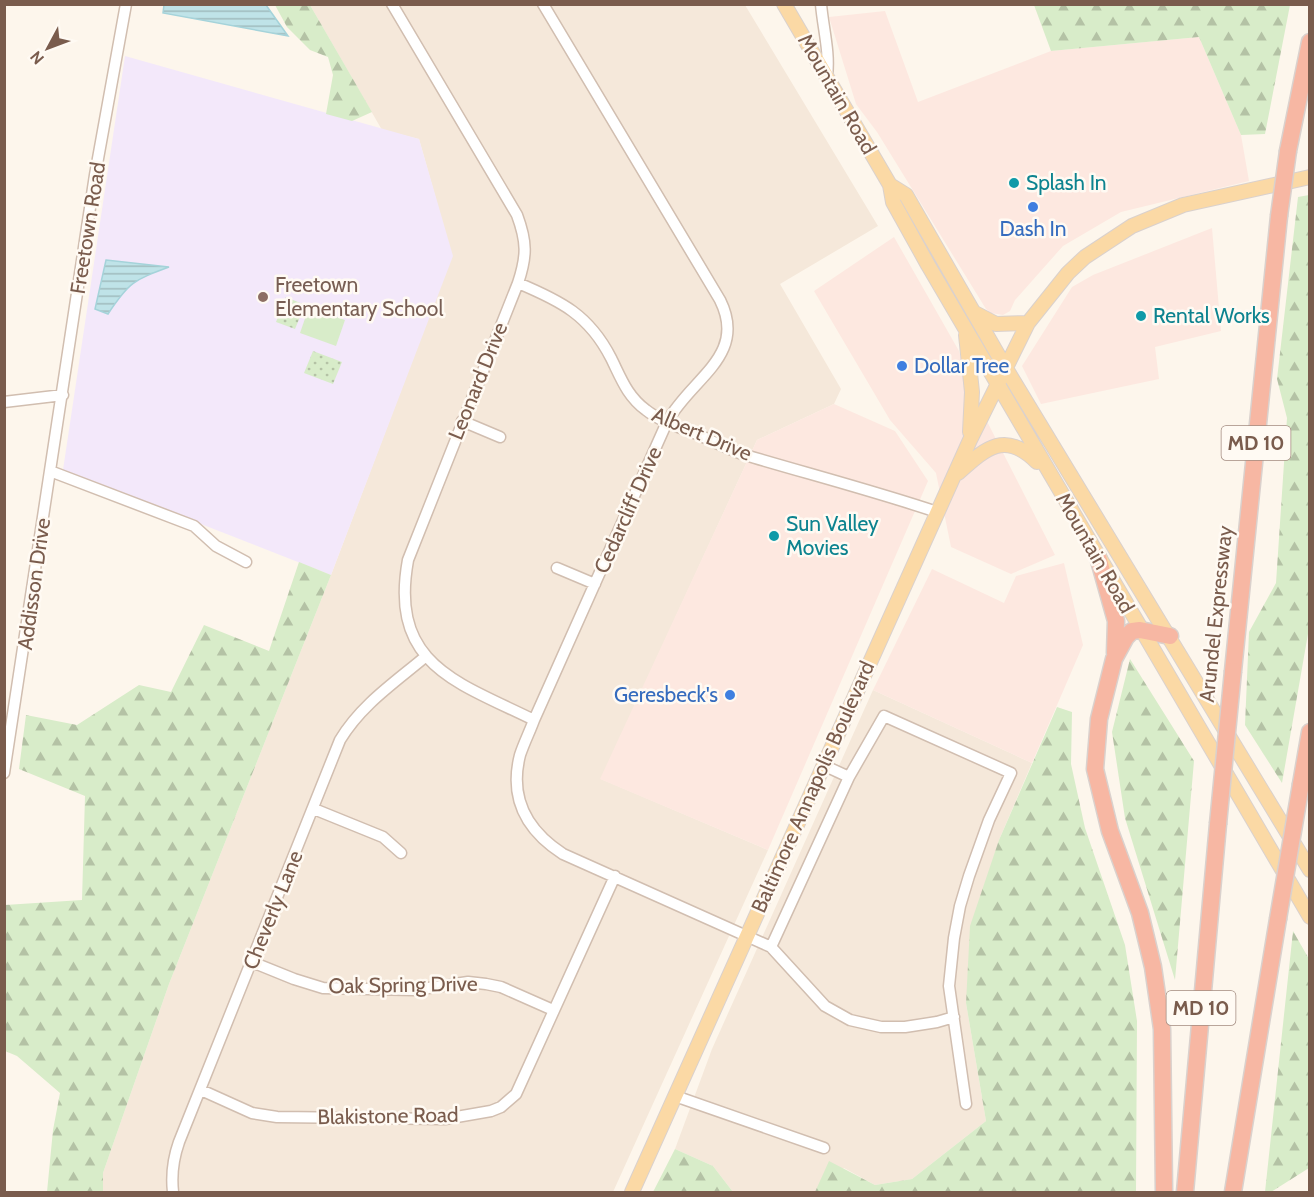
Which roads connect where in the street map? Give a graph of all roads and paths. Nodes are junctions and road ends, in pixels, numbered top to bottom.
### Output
1 (126, 4) edge
2 (392, 4) edge
3 (543, 4) edge
4 (784, 4) edge
5 (821, 4) edge
6 (1310, 42) edge
7 (827, 76) junction
8 (1310, 177) edge
9 (890, 185) junction
10 (518, 283) junction
11 (973, 311) junction
12 (1028, 323) junction
13 (965, 329) junction
14 (1005, 367) junction
15 (997, 383) junction
16 (63, 395) junction
17 (4, 402) edge
18 (462, 421) junction
19 (667, 422) junction
20 (500, 437) dead end
21 (970, 440) junction
22 (50, 471) junction
23 (1051, 475) junction
24 (954, 476) junction
25 (937, 512) junction
26 (1098, 557) junction
27 (246, 562) dead end
28 (557, 568) dead end
29 (595, 584) junction
30 (1140, 630) junction
31 (1170, 636) junction
32 (426, 657) junction
33 (1114, 659) junction
34 (534, 720) junction
35 (1310, 732) edge
36 (823, 765) junction
37 (4, 773) edge
38 (849, 777) junction
39 (314, 809) junction
40 (400, 853) dead end
41 (1310, 870) edge
42 (615, 876) junction
43 (1310, 917) edge
44 (747, 936) junction
45 (771, 947) junction
46 (252, 962) junction
47 (553, 1010) junction
48 (954, 1017) junction
49 (201, 1090) junction
50 (675, 1096) junction
51 (966, 1104) dead end
52 (824, 1148) dead end
53 (173, 1192) edge
54 (632, 1192) edge
55 (1164, 1192) edge
56 (1185, 1192) edge
57 (1233, 1192) edge

1 - 16 street, Freetown Road
2 - 10 street, Leonard Drive
3 - 19 street, Cedarcliff Drive
4 - 7 main road, Mountain Road
5 - 7 street
6 - 56 highway, Arundel Expressway / MD 10, bridge
7 - 9 main road, Mountain Road
8 - 12 main road, Baltimore Annapolis Boulevard
9 - 11 main road, Mountain Road
9 - 13 main road, Mountain Road
10 - 18 street, Leonard Drive
10 - 19 street, Albert Drive
11 - 12 main road
11 - 14 main road, Mountain Road
12 - 14 main road, Baltimore Annapolis Boulevard
13 - 15 main road, Mountain Road
13 - 21 main road
14 - 15 main road, Baltimore Annapolis Boulevard
14 - 31 main road, Mountain Road
15 - 21 main road, Baltimore Annapolis Boulevard
15 - 23 main road, Mountain Road
16 - 17 street
16 - 22 street, Addisson Drive
18 - 20 street
18 - 32 street, Leonard Drive
19 - 25 street, Albert Drive
19 - 29 street, Cedarcliff Drive
21 - 24 main road, Baltimore Annapolis Boulevard
22 - 27 street
22 - 37 street, Addisson Drive
23 - 24 main road
23 - 26 main road, Mountain Road
24 - 25 main road, Baltimore Annapolis Boulevard
25 - 36 main road, Baltimore Annapolis Boulevard
26 - 30 main road, Mountain Road
26 - 33 highway
28 - 29 street
29 - 34 street, Cedarcliff Drive
30 - 31 highway
30 - 33 highway
30 - 43 main road, Mountain Road
31 - 41 main road, Mountain Road
32 - 34 street, Leonard Drive
32 - 39 street, Cheverly Lane
33 - 55 highway
34 - 42 street, Cedarcliff Drive
35 - 57 highway, MD 10, bridge
36 - 38 street
36 - 44 main road, Baltimore Annapolis Boulevard
38 - 45 street
38 - 48 street
39 - 40 street
39 - 46 street, Cheverly Lane
42 - 44 street, Cedarcliff Drive
42 - 47 street, Blakistone Road
44 - 45 street, Cedarcliff Drive
44 - 50 main road, Baltimore Annapolis Boulevard
45 - 48 street
46 - 47 street, Oak Spring Drive
46 - 49 street, Cheverly Lane
47 - 49 street, Blakistone Road
48 - 51 street
49 - 53 street, Cheverly Lane
50 - 52 street
50 - 54 main road, Baltimore Annapolis Boulevard

